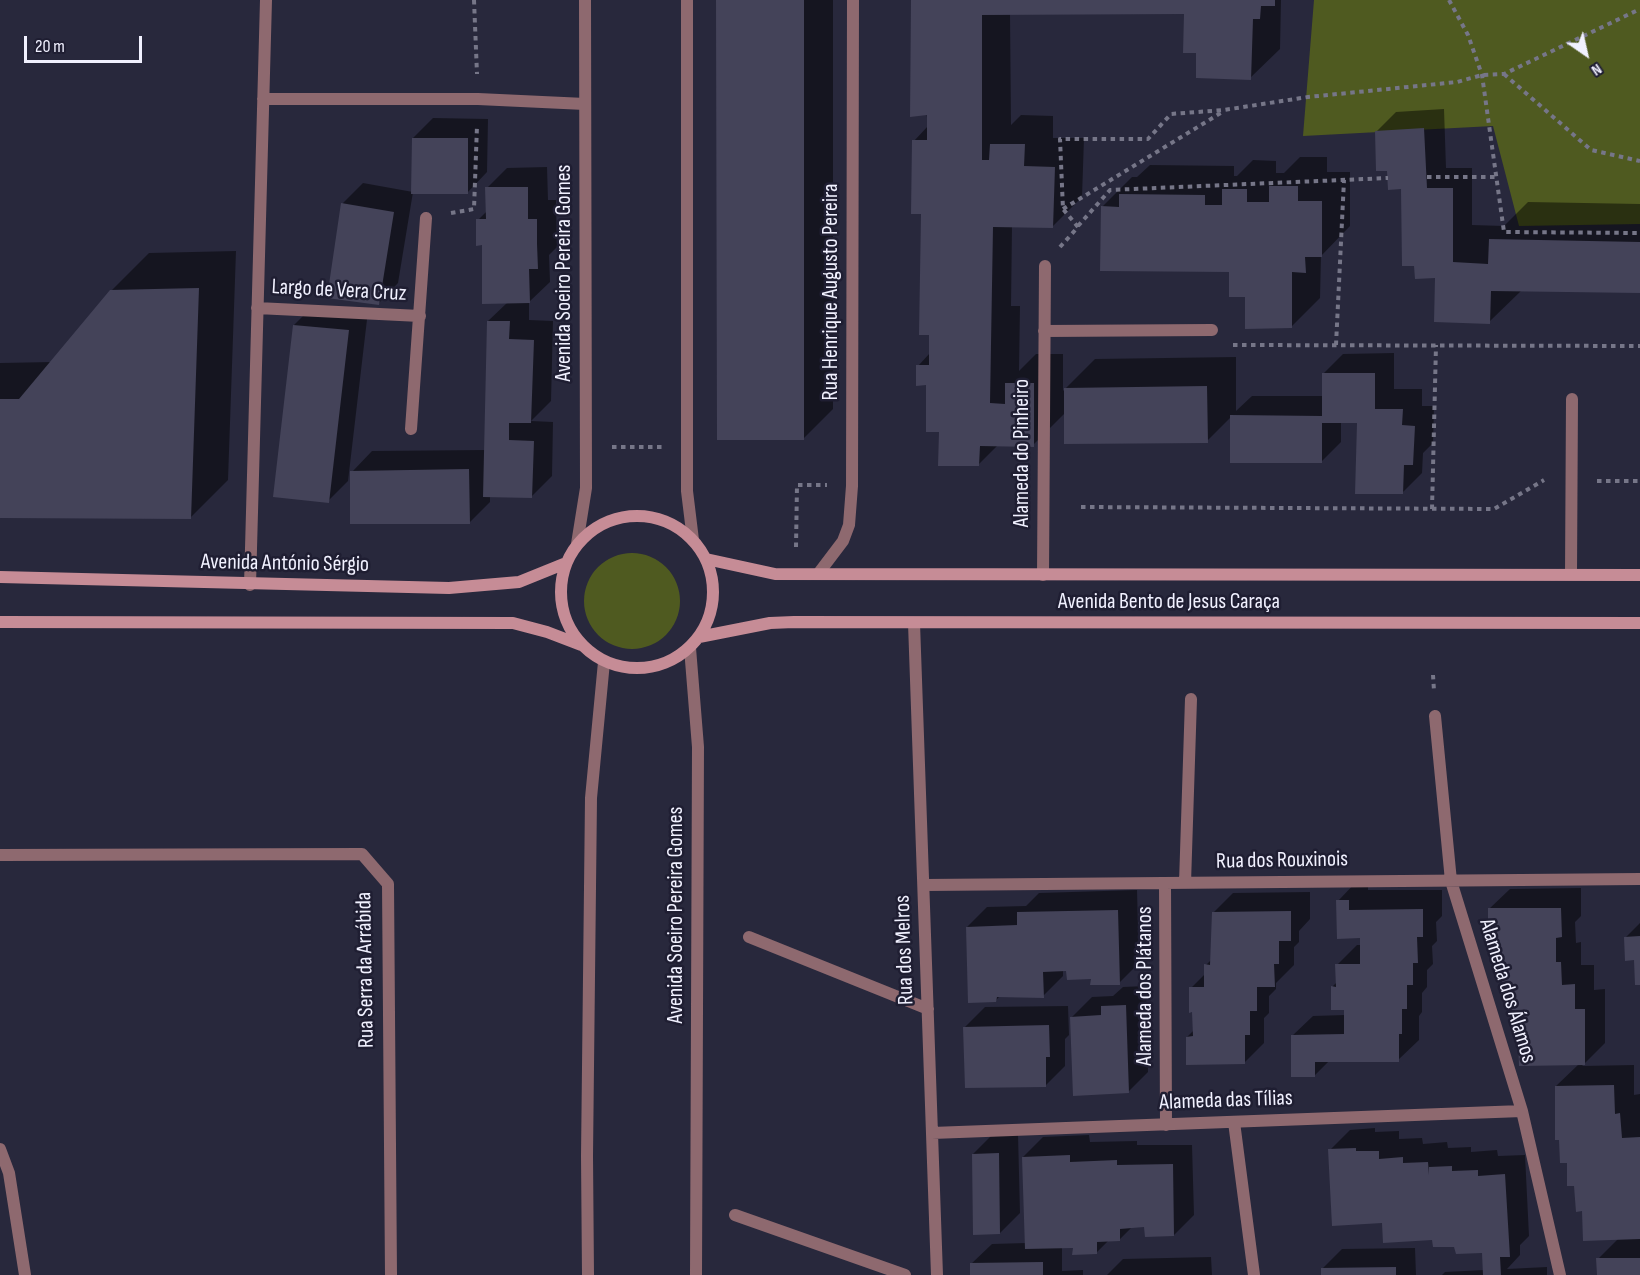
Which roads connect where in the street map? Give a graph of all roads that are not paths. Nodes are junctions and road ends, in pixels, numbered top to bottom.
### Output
1 (266, 0) edge
2 (585, 0) edge
3 (687, 0) edge
4 (853, 0) edge
5 (263, 99) junction
6 (585, 104) junction
7 (426, 218) dead end
8 (1045, 266) road end
9 (257, 308) junction
10 (420, 316) junction
11 (1212, 330) road end
12 (1044, 332) junction
13 (1572, 399) dead end
14 (411, 429) dead end
15 (693, 540) junction
16 (577, 544) junction
17 (706, 559) junction
18 (566, 563) junction
19 (818, 574) junction
20 (1571, 574) junction
21 (1043, 575) junction
22 (1640, 575) edge
23 (0, 577) edge
24 (250, 585) junction
25 (0, 622) edge
26 (914, 623) junction
27 (1640, 623) edge
28 (699, 637) junction
29 (581, 645) junction
30 (690, 648) junction
31 (604, 662) junction
32 (1191, 699) dead end
33 (1435, 716) dead end
34 (0, 855) edge
35 (1640, 879) edge
36 (1451, 881) junction
37 (1165, 883) junction
38 (1185, 883) junction
39 (925, 885) junction
40 (749, 937) dead end
41 (928, 1010) junction
42 (1522, 1111) junction
43 (1234, 1122) junction
44 (1166, 1125) junction
45 (932, 1133) junction
46 (0, 1149) edge
47 (735, 1215) dead end
48 (25, 1275) edge
49 (391, 1275) edge
50 (588, 1275) edge
51 (696, 1275) edge
52 (905, 1275) edge
53 (937, 1275) edge
54 (1254, 1275) edge
55 (1560, 1275) edge

1 - 5 street
2 - 6 street, Avenida Soeiro Pereira Gomes
3 - 15 street, Avenida Soeiro Pereira Gomes
4 - 19 street, Rua Henrique Augusto Pereira
5 - 6 street
5 - 9 street
6 - 16 street, Avenida Soeiro Pereira Gomes
7 - 10 street, Largo de Vera Cruz
8 - 12 street, Alameda do Pinheiro
9 - 10 street, Largo de Vera Cruz
9 - 24 street
10 - 14 street, Largo de Vera Cruz
11 - 12 street
12 - 21 street, Alameda do Pinheiro
13 - 20 street
15 - 16 main road, Avenida Soeiro Pereira Gomes
15 - 17 main road, Avenida Soeiro Pereira Gomes
16 - 18 main road, Avenida Soeiro Pereira Gomes
17 - 19 main road, Avenida Bento de Jesus Caraça
17 - 28 main road, Avenida Soeiro Pereira Gomes
18 - 24 main road, Avenida António Sérgio
18 - 29 main road, Avenida Soeiro Pereira Gomes
19 - 21 main road, Avenida Bento de Jesus Caraça
20 - 21 main road, Avenida Bento de Jesus Caraça
20 - 22 main road, Avenida Bento de Jesus Caraça
23 - 24 main road, Avenida António Sérgio
25 - 29 main road
26 - 27 main road, Avenida Bento de Jesus Caraça
26 - 28 main road, Avenida Bento de Jesus Caraça
26 - 39 street, Rua dos Melros
28 - 30 main road
29 - 31 main road, Avenida Soeiro Pereira Gomes
30 - 31 main road, Avenida Soeiro Pereira Gomes
30 - 51 street, Avenida Soeiro Pereira Gomes
31 - 50 street
32 - 38 street
33 - 36 street, Alameda dos Álamos
34 - 49 street, Rua Serra da Arrábida
35 - 36 street, Rua dos Rouxinois
36 - 38 street, Rua dos Rouxinois
36 - 42 street, Alameda dos Álamos
37 - 38 street, Rua dos Rouxinois
37 - 39 street, Rua dos Rouxinois
37 - 44 street, Alameda dos Plátanos
39 - 41 street, Rua dos Melros
40 - 41 street
41 - 45 street, Rua dos Melros
42 - 43 street, Alameda das Tílias
42 - 55 street, Alameda dos Álamos
43 - 44 street, Alameda das Tílias
43 - 54 street
44 - 45 street, Alameda das Tílias
45 - 53 street, Rua dos Melros
46 - 48 street
47 - 52 street

